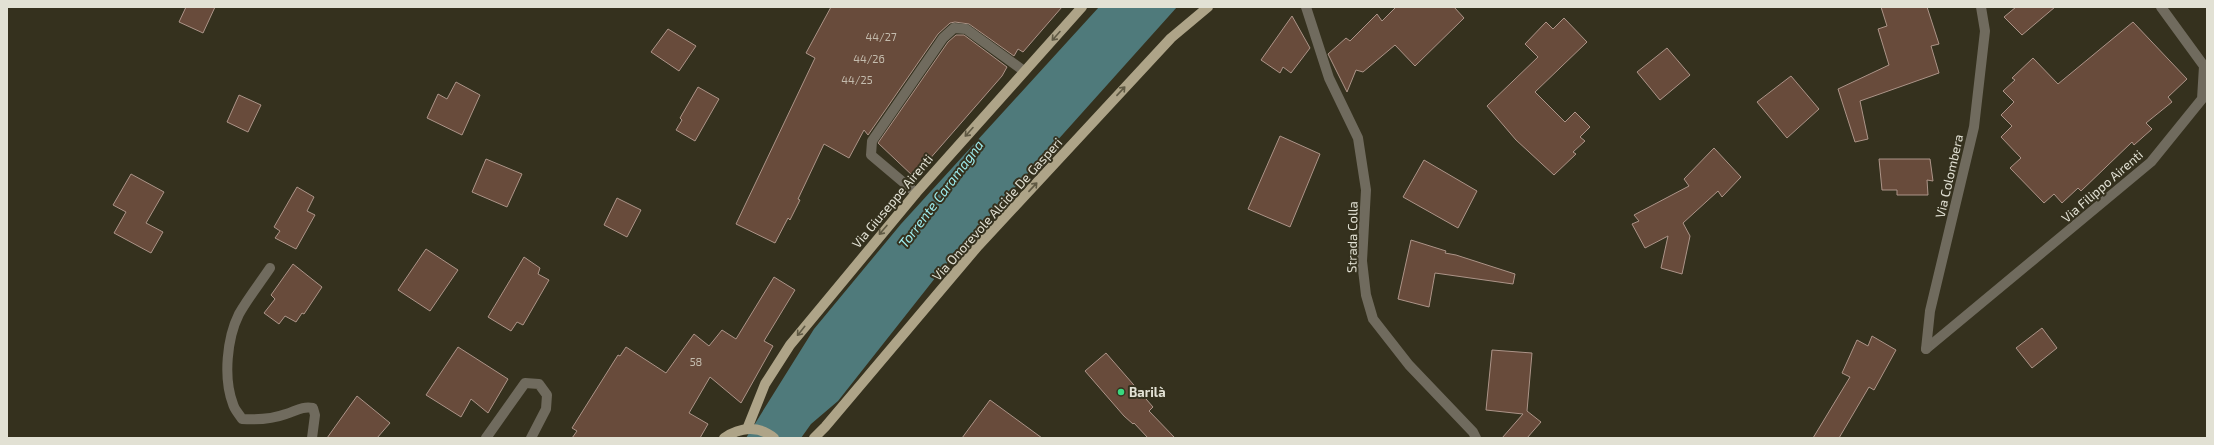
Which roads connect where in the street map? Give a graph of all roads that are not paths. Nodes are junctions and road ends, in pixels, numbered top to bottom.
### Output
1 (1082, 7) edge
2 (1208, 7) edge
3 (1306, 7) edge
4 (1981, 7) edge
5 (2161, 7) edge
6 (1024, 71) junction
7 (916, 193) junction
8 (270, 268) dead end
9 (1926, 348) joint
10 (747, 429) junction
11 (312, 438) edge
12 (486, 438) edge
13 (531, 438) edge
14 (724, 438) edge
15 (774, 438) edge
16 (814, 438) edge
17 (1476, 438) edge

1 -> 6 main road, Via Giuseppe Airenti
16 -> 2 main road, Via Onorevole Alcide De Gasperi
3 - 17 street, Strada Colla
4 - 9 street, Via Colombera
5 - 9 street, Via Filippo Airenti
6 -> 7 main road, Via Giuseppe Airenti
6 - 7 street
7 -> 10 main road, Via Giuseppe Airenti
8 - 11 street
10 - 14 main road
10 - 15 main road
12 - 13 street

